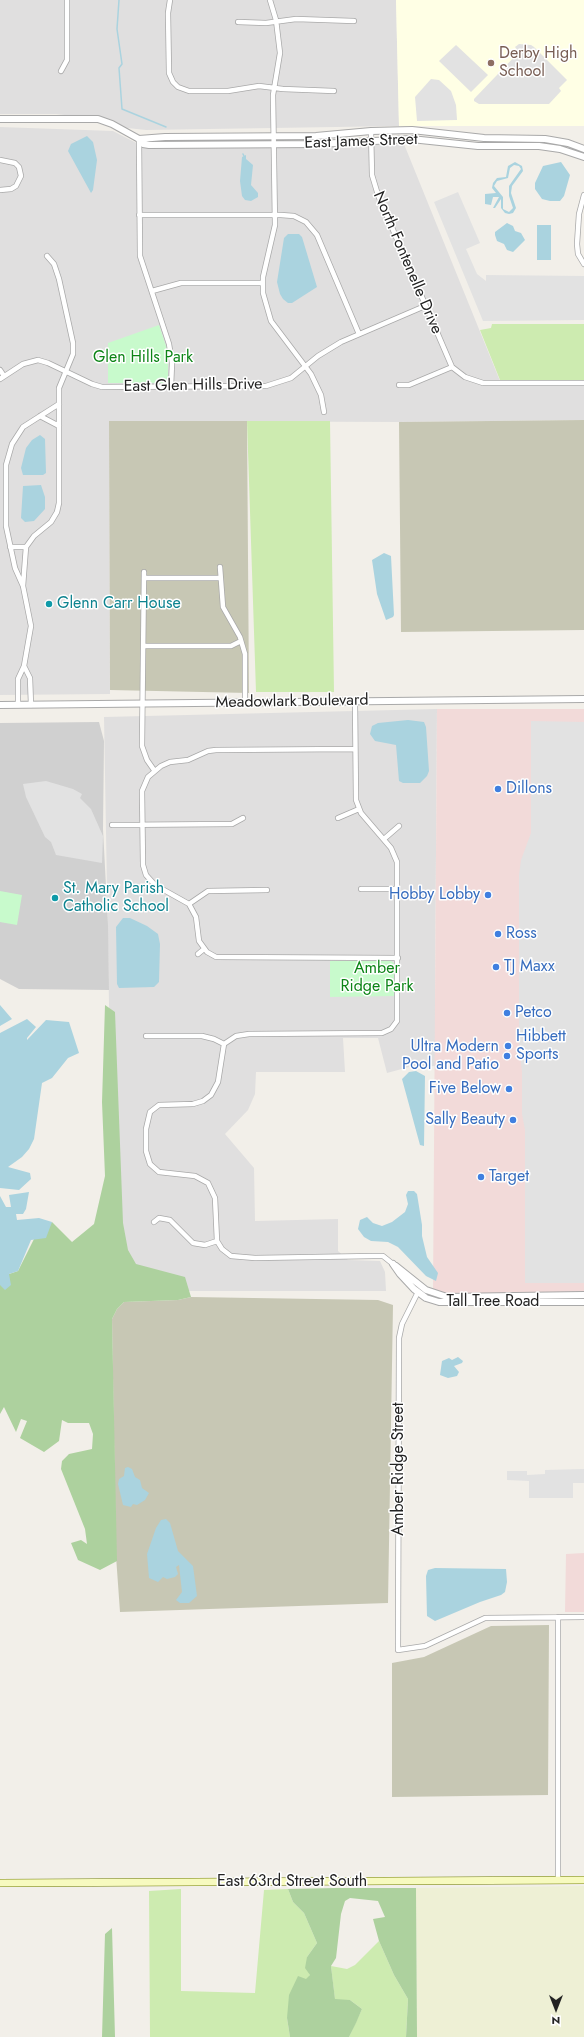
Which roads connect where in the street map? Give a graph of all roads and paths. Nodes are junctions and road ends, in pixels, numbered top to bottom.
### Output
1 (66, 0) edge
2 (170, 0) edge
3 (270, 0) edge
4 (276, 20) junction
5 (354, 21) dead end
6 (238, 22) dead end
7 (61, 71) dead end
8 (275, 88) junction
9 (334, 91) dead end
10 (0, 118) edge
11 (371, 131) junction
12 (273, 137) junction
13 (139, 139) junction
14 (372, 140) junction
15 (273, 144) junction
16 (584, 149) edge
17 (584, 157) edge
18 (0, 160) edge
19 (0, 190) edge
20 (584, 195) edge
21 (139, 215) junction
22 (275, 215) junction
23 (47, 256) dead end
24 (584, 264) edge
25 (263, 283) junction
26 (152, 291) junction
27 (425, 306) junction
28 (359, 334) junction
29 (305, 367) junction
30 (452, 367) junction
31 (0, 370) edge
32 (66, 372) junction
33 (2, 378) edge
34 (584, 383) edge
35 (399, 385) dead end
36 (171, 387) junction
37 (59, 404) junction
38 (324, 412) dead end
39 (40, 416) junction
40 (59, 426) junction
41 (10, 547) junction
42 (26, 547) junction
43 (220, 567) dead end
44 (144, 572) dead end
45 (144, 578) junction
46 (220, 578) junction
47 (23, 586) junction
48 (242, 641) junction
49 (144, 646) junction
50 (24, 666) junction
51 (584, 699) edge
52 (355, 701) junction
53 (245, 702) junction
54 (142, 704) junction
55 (0, 705) edge
56 (18, 705) junction
57 (31, 705) junction
58 (355, 749) junction
59 (154, 770) junction
60 (359, 808) junction
61 (243, 818) dead end
62 (338, 818) dead end
63 (112, 825) dead end
64 (142, 825) junction
65 (400, 826) dead end
66 (384, 839) junction
67 (361, 889) dead end
68 (398, 889) junction
69 (267, 890) dead end
70 (189, 904) junction
71 (204, 949) junction
72 (198, 954) dead end
73 (398, 958) junction
74 (146, 1036) dead end
75 (224, 1044) junction
76 (154, 1222) dead end
77 (217, 1241) junction
78 (393, 1264) junction
79 (418, 1292) junction
80 (584, 1295) edge
81 (584, 1302) edge
82 (558, 1617) junction
83 (584, 1617) edge
84 (558, 1880) junction
85 (584, 1880) edge
86 (0, 1883) edge

1 - 7 street
2 - 8 street
3 - 4 street
4 - 5 street
4 - 6 street
4 - 8 street
8 - 9 street
8 - 12 street
10 - 13 street, East James Street
11 - 12 street, East James Street
11 - 14 street, North Fontenelle Drive
11 - 16 street, East James Street
12 - 13 street, East James Street
12 - 15 street
13 - 15 street, East James Street
13 - 21 street
14 - 15 street, East James Street
14 - 17 street, East James Street
14 - 27 street, North Fontenelle Drive
15 - 22 street
18 - 19 street
20 - 24 street
21 - 22 street
21 - 26 street
22 - 25 street
22 - 28 street
23 - 32 street
25 - 26 street
25 - 29 street
26 - 36 street
27 - 28 street, East Glen Hills Drive
27 - 30 street, North Fontenelle Drive
28 - 29 street, East Glen Hills Drive
29 - 36 street, East Glen Hills Drive
29 - 38 street
30 - 34 street
30 - 35 street
31 - 33 street
32 - 33 street, East Glen Hills Drive
32 - 36 street, East Glen Hills Drive
32 - 37 street
37 - 39 street
37 - 40 street
39 - 40 street
39 - 41 street
40 - 42 street
41 - 42 street
41 - 47 street
42 - 47 street
43 - 46 street
44 - 45 street
45 - 46 street
45 - 49 street
46 - 48 street
47 - 50 street
48 - 49 street
48 - 53 street
49 - 54 street
50 - 56 street
50 - 57 street
51 - 52 street, Meadowlark Boulevard
52 - 53 street, Meadowlark Boulevard
52 - 58 street
53 - 54 street, Meadowlark Boulevard
54 - 57 street, Meadowlark Boulevard
54 - 59 street
55 - 56 street, Meadowlark Boulevard
56 - 57 street, Meadowlark Boulevard
58 - 59 street
58 - 60 street
59 - 64 street
60 - 62 street
60 - 66 street
61 - 64 street
63 - 64 street
64 - 70 street
65 - 66 street
66 - 68 street
67 - 68 street
68 - 73 street
69 - 70 street
70 - 71 street
71 - 72 street
71 - 73 street
73 - 75 street
74 - 75 street
75 - 77 street
76 - 77 street
77 - 78 street, Tall Tree Road
78 - 79 street, Tall Tree Road
78 - 80 street, Tall Tree Road
79 - 81 street, Tall Tree Road
79 - 82 street, Amber Ridge Street
82 - 83 street
82 - 84 street
84 - 85 main road, East 63rd Street South
84 - 86 main road, East 63rd Street South

